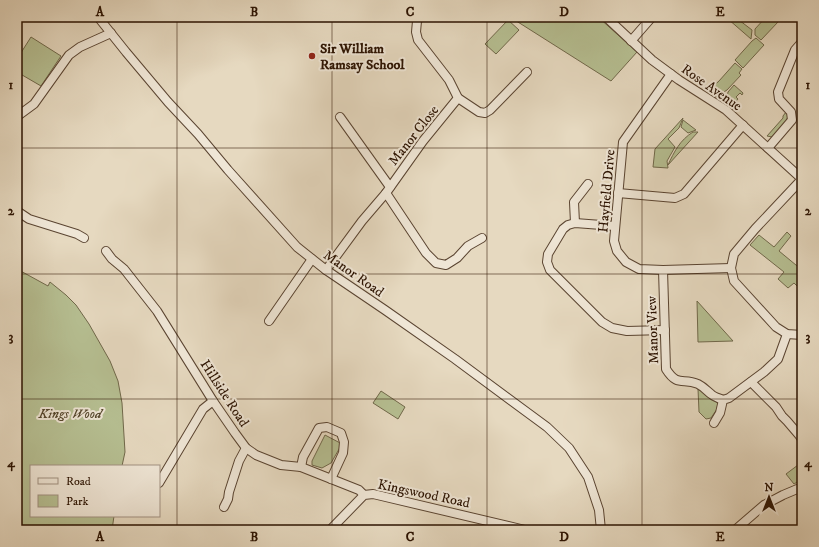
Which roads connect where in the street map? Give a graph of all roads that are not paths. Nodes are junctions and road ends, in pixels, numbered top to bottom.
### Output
1 (98, 17) edge
2 (420, 17) edge
3 (606, 17) edge
4 (652, 17) edge
5 (111, 33) junction
6 (631, 40) junction
7 (802, 42) edge
8 (527, 72) dead end
9 (671, 74) junction
10 (458, 98) junction
11 (17, 115) edge
12 (340, 117) dead end
13 (743, 125) junction
14 (768, 148) junction
15 (802, 179) edge
16 (588, 184) dead end
17 (388, 190) junction
18 (618, 193) junction
19 (17, 211) edge
20 (575, 223) junction
21 (615, 226) junction
22 (84, 238) dead end
23 (482, 238) dead end
24 (106, 251) dead end
25 (312, 259) junction
26 (731, 268) junction
27 (326, 270) junction
28 (662, 270) junction
29 (269, 321) dead end
30 (665, 330) junction
31 (786, 334) junction
32 (802, 335) edge
33 (751, 382) junction
34 (723, 400) junction
35 (213, 401) junction
36 (714, 423) dead end
37 (801, 436) edge
38 (246, 448) junction
39 (301, 467) junction
40 (332, 479) junction
41 (160, 481) edge
42 (802, 487) edge
43 (364, 495) junction
44 (224, 507) dead end
45 (501, 527) edge
46 (330, 530) edge
47 (525, 530) edge
48 (601, 530) edge
49 (735, 530) edge

1 - 5 street, Manor Road
2 - 10 street
3 - 6 street, Rose Avenue
4 - 6 street
5 - 11 street
5 - 25 street, Manor Road
6 - 9 street, Rose Avenue
7 - 14 street
8 - 10 street
9 - 13 street, Rose Avenue
9 - 18 street, Hayfield Drive
10 - 17 street, Manor Close
12 - 17 street, Manor Close
13 - 14 street, Rose Avenue
13 - 18 street
14 - 15 street, Rose Avenue
15 - 26 street
16 - 20 street
17 - 23 street, Manor Close
17 - 27 street, Manor Close
18 - 21 street, Hayfield Drive
19 - 22 street
20 - 21 street
20 - 30 street
21 - 28 street, Hayfield Drive
24 - 35 street, Hillside Road
25 - 27 street, Manor Road
25 - 29 street
26 - 28 street, Hayfield Drive
26 - 31 street
27 - 48 street, Manor Road
28 - 30 street, Manor View
30 - 34 street, Manor View
31 - 32 street
31 - 33 street
33 - 34 street
33 - 37 street
34 - 36 street
35 - 38 street, Hillside Road
35 - 41 street
38 - 39 street, Hillside Road
38 - 44 street
39 - 40 street, Hillside Road
39 - 40 street
40 - 43 street, Hillside Road
42 - 49 street
43 - 45 street, Kingswood Road
43 - 46 street, Kingswood Road
45 - 47 street, Kingswood Road

